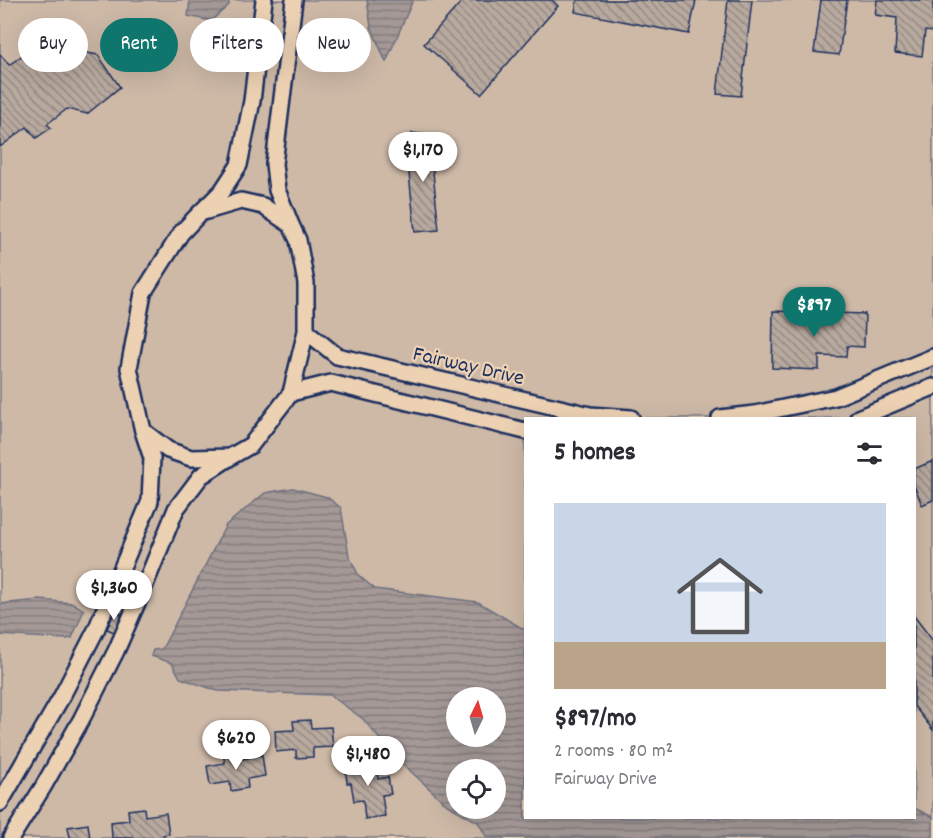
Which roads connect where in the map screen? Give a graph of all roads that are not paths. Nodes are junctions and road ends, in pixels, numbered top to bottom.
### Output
1 (264, 0) edge
2 (294, 0) edge
3 (200, 213) junction
4 (291, 225) junction
5 (306, 331) junction
6 (933, 357) edge
7 (933, 387) edge
8 (291, 393) junction
9 (617, 417) edge
10 (729, 417) edge
11 (860, 417) edge
12 (143, 431) junction
13 (524, 431) edge
14 (230, 457) junction
15 (0, 803) edge
16 (11, 838) edge

1 - 3 street
2 - 4 street
3 - 4 street
3 - 12 street
4 - 5 street
5 - 8 street
5 - 9 street, Fairway Drive
6 - 10 street
7 - 11 street
8 - 13 street
8 - 14 street
12 - 14 street
12 - 15 street
14 - 16 street

